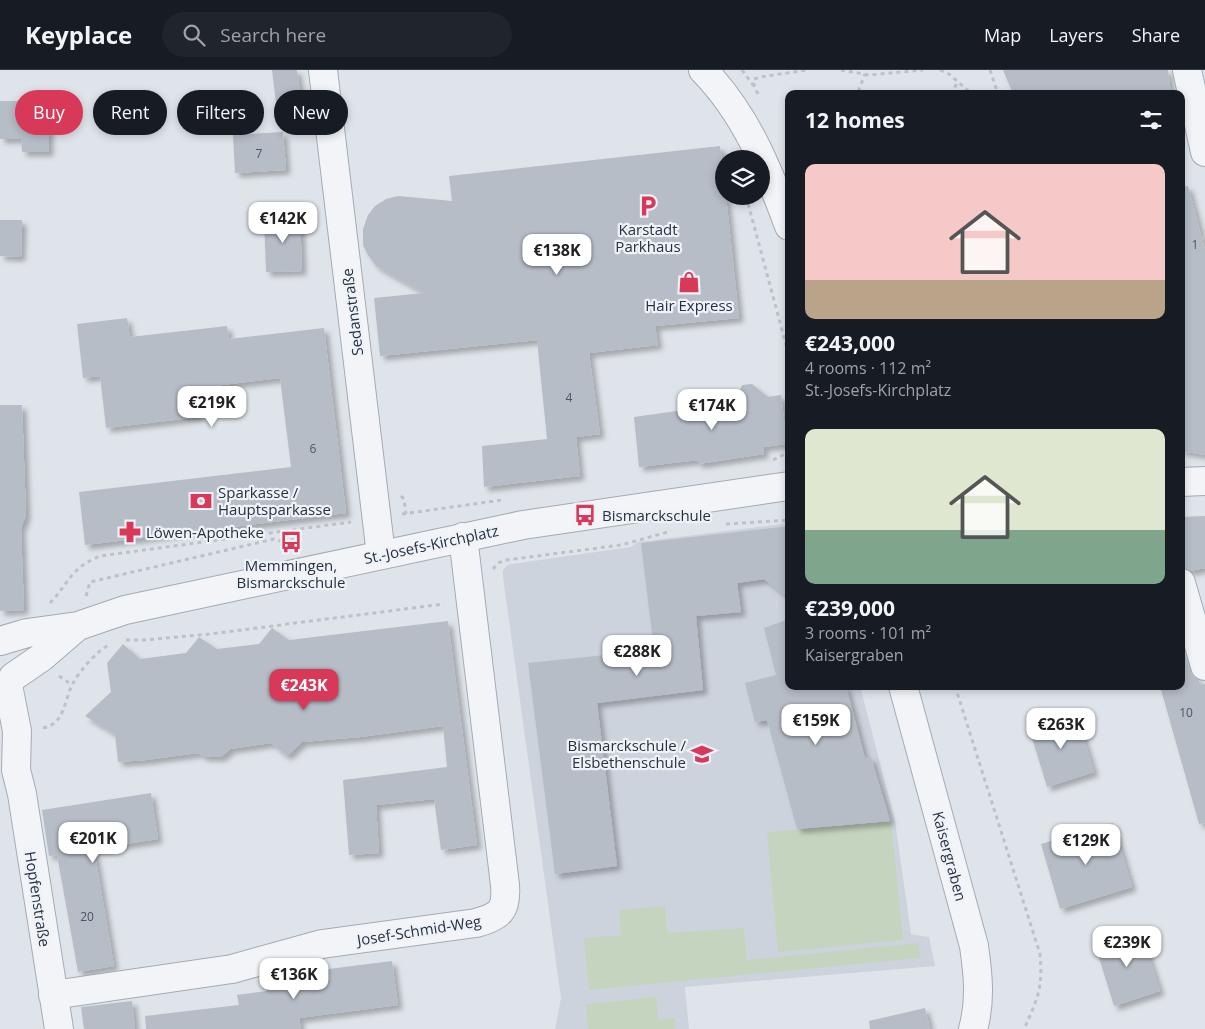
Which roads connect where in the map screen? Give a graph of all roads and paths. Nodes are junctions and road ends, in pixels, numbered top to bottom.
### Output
1 (323, 70) edge
2 (702, 70) edge
3 (742, 70) edge
4 (807, 70) edge
5 (841, 70) edge
6 (923, 70) edge
7 (940, 70) edge
8 (990, 70) edge
9 (1187, 70) edge
10 (865, 74) junction
11 (760, 77) dead end
12 (958, 82) junction
13 (754, 86) dead end
14 (859, 90) edge
15 (953, 90) edge
16 (967, 90) edge
17 (997, 90) edge
18 (1205, 152) edge
19 (748, 205) edge
20 (785, 216) edge
21 (785, 341) edge
22 (1185, 482) edge
23 (1205, 482) edge
24 (785, 487) edge
25 (406, 514) dead end
26 (377, 518) junction
27 (785, 520) edge
28 (723, 524) dead end
29 (297, 530) junction
30 (670, 532) dead end
31 (464, 537) junction
32 (291, 542) dead end
33 (381, 555) junction
34 (1185, 597) edge
35 (472, 599) junction
36 (47, 606) dead end
37 (78, 626) junction
38 (122, 640) dead end
39 (0, 641) edge
40 (115, 642) dead end
41 (0, 647) edge
42 (1205, 666) edge
43 (7, 689) edge
44 (904, 690) edge
45 (956, 690) edge
46 (11, 751) edge
47 (53, 995) junction
48 (59, 1029) edge
49 (973, 1029) edge
50 (1024, 1029) edge

1 - 26 street, Sedanstraße
2 - 20 street
3 - 13 path
4 - 11 path
5 - 10 path
6 - 10 path
7 - 12 path
8 - 17 path
9 - 18 street
10 - 14 path
12 - 15 path
12 - 16 path
19 - 21 path
22 - 23 street
24 - 31 street, St.-Josefs-Kirchplatz
25 - 26 path
26 - 29 path
26 - 33 street, Sedanstraße
27 - 28 path
29 - 32 path
29 - 36 path
30 - 35 path
31 - 33 street, St.-Josefs-Kirchplatz
31 - 35 street, Josef-Schmid-Weg
33 - 37 street, St.-Josefs-Kirchplatz
34 - 42 street
35 - 38 path
35 - 47 street, Josef-Schmid-Weg
37 - 39 street, St.-Josefs-Kirchplatz
37 - 43 street, St.-Josefs-Kirchplatz
40 - 46 path
41 - 43 street, Hopfenstraße
43 - 46 street, Hopfenstraße
44 - 49 street, Kaisergraben
45 - 50 path
46 - 47 street, Hopfenstraße
47 - 48 street, Hopfenstraße

